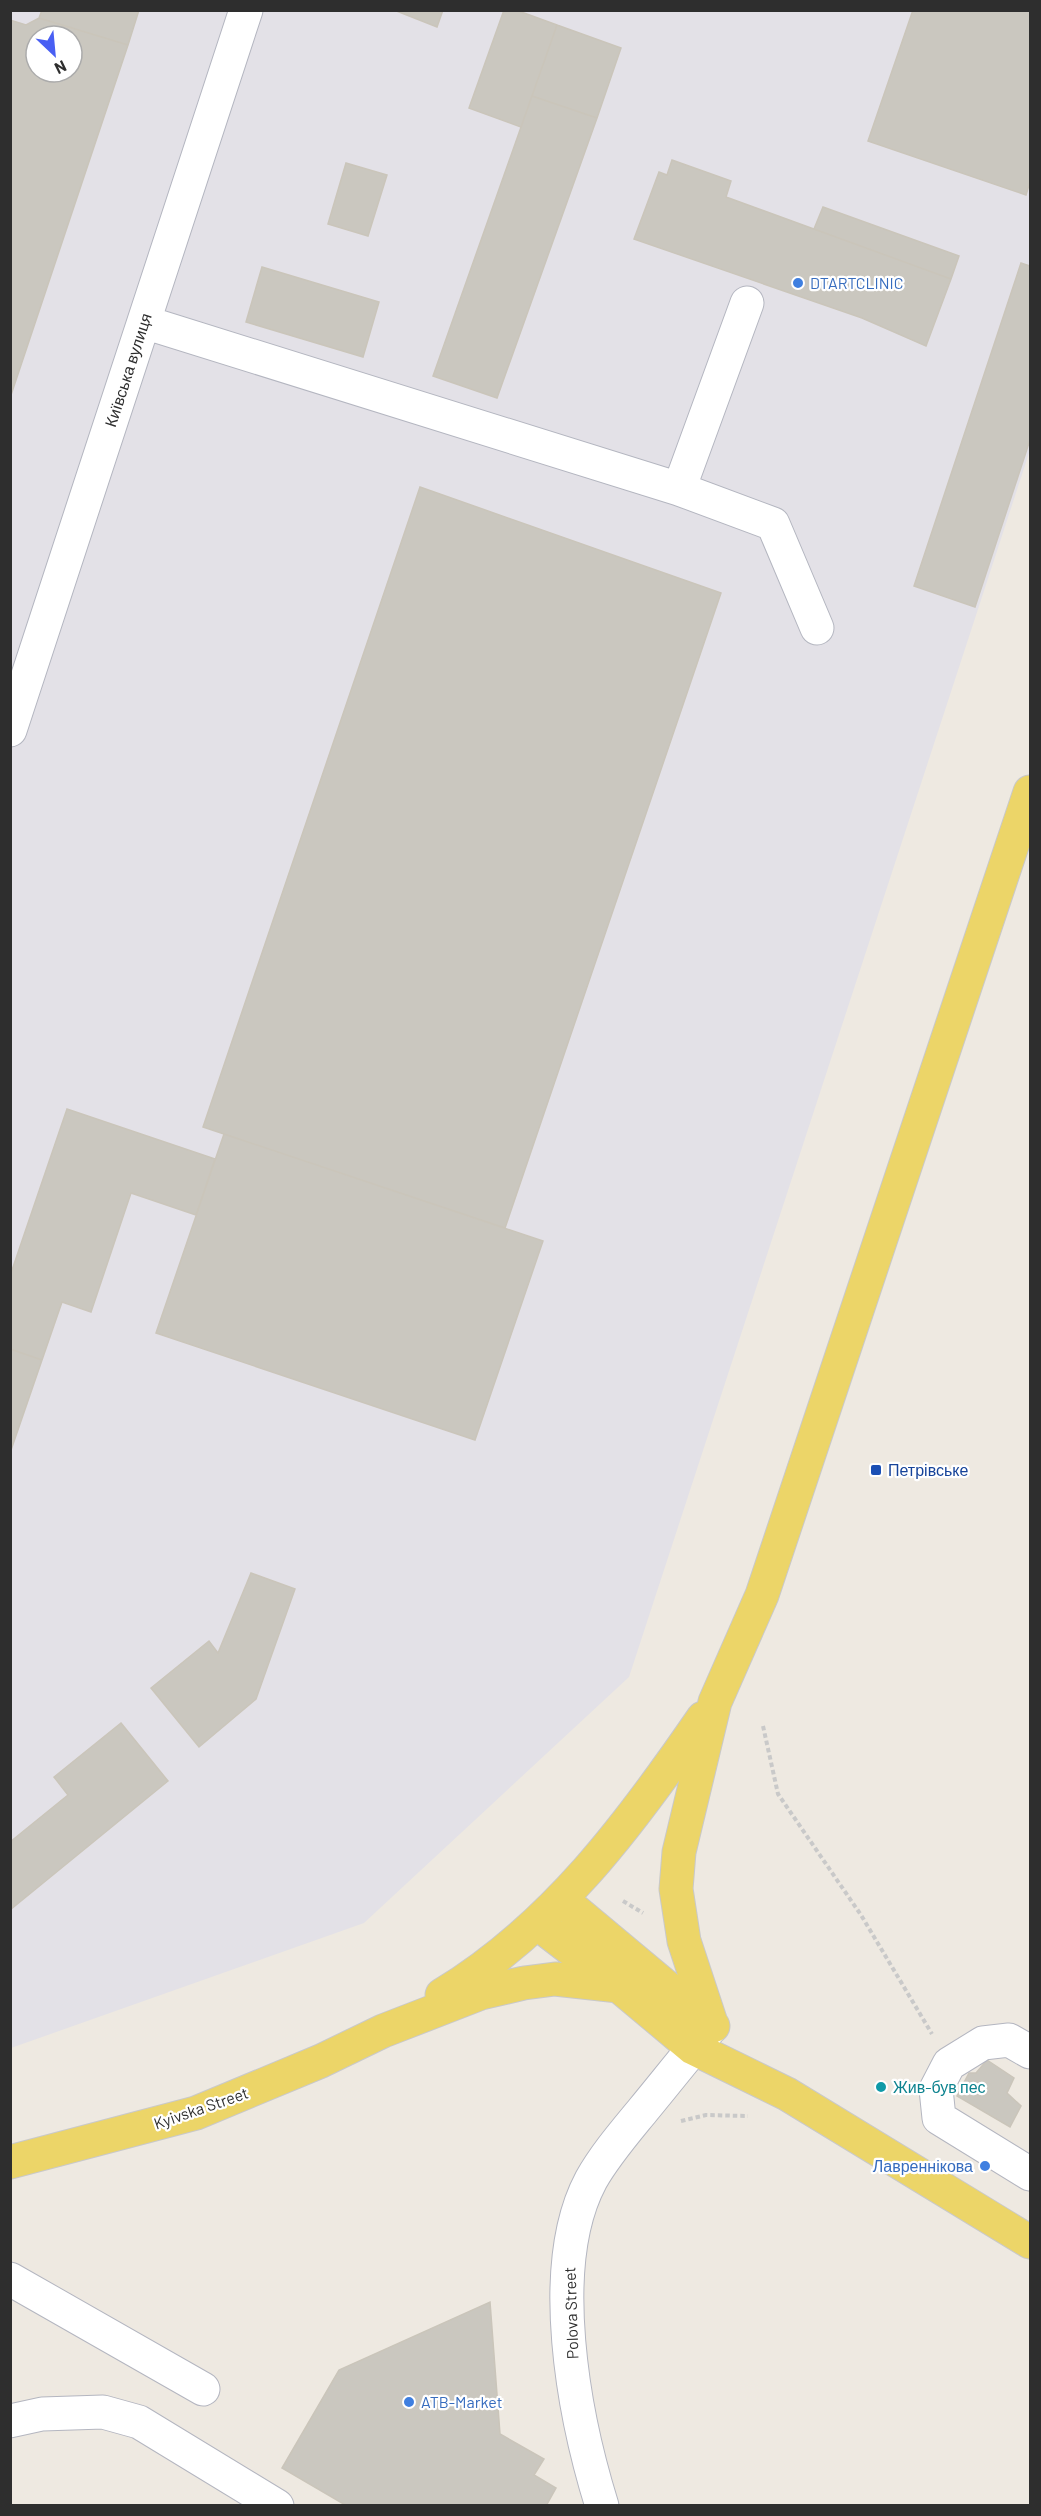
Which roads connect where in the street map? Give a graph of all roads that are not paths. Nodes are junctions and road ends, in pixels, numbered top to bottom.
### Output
1 (246, 10) edge
2 (747, 303) dead end
3 (144, 322) junction
4 (678, 489) junction
5 (817, 628) dead end
6 (10, 730) edge
7 (1030, 792) edge
8 (715, 1702) junction
9 (561, 1899) junction
10 (537, 1923) junction
11 (619, 1986) junction
12 (383, 2031) junction
13 (703, 2037) junction
14 (1030, 2052) edge
15 (10, 2162) edge
16 (1030, 2174) edge
17 (1030, 2242) edge
18 (10, 2279) edge
19 (203, 2389) dead end
20 (10, 2421) edge
21 (277, 2505) edge
22 (602, 2505) edge

1 - 3 street, Київська вулиця
2 - 4 street
3 - 4 street
3 - 6 street, Київська вулиця
4 - 5 street
7 - 8 main road
8 - 9 main road
8 - 13 main road
9 - 10 main road
9 - 13 main road
10 - 11 main road
10 - 12 main road
11 - 12 main road
11 - 13 main road
12 - 15 main road, Kyivska Street
13 - 17 main road
13 - 22 street, Polova Street
14 - 16 street
18 - 19 street
20 - 21 street

